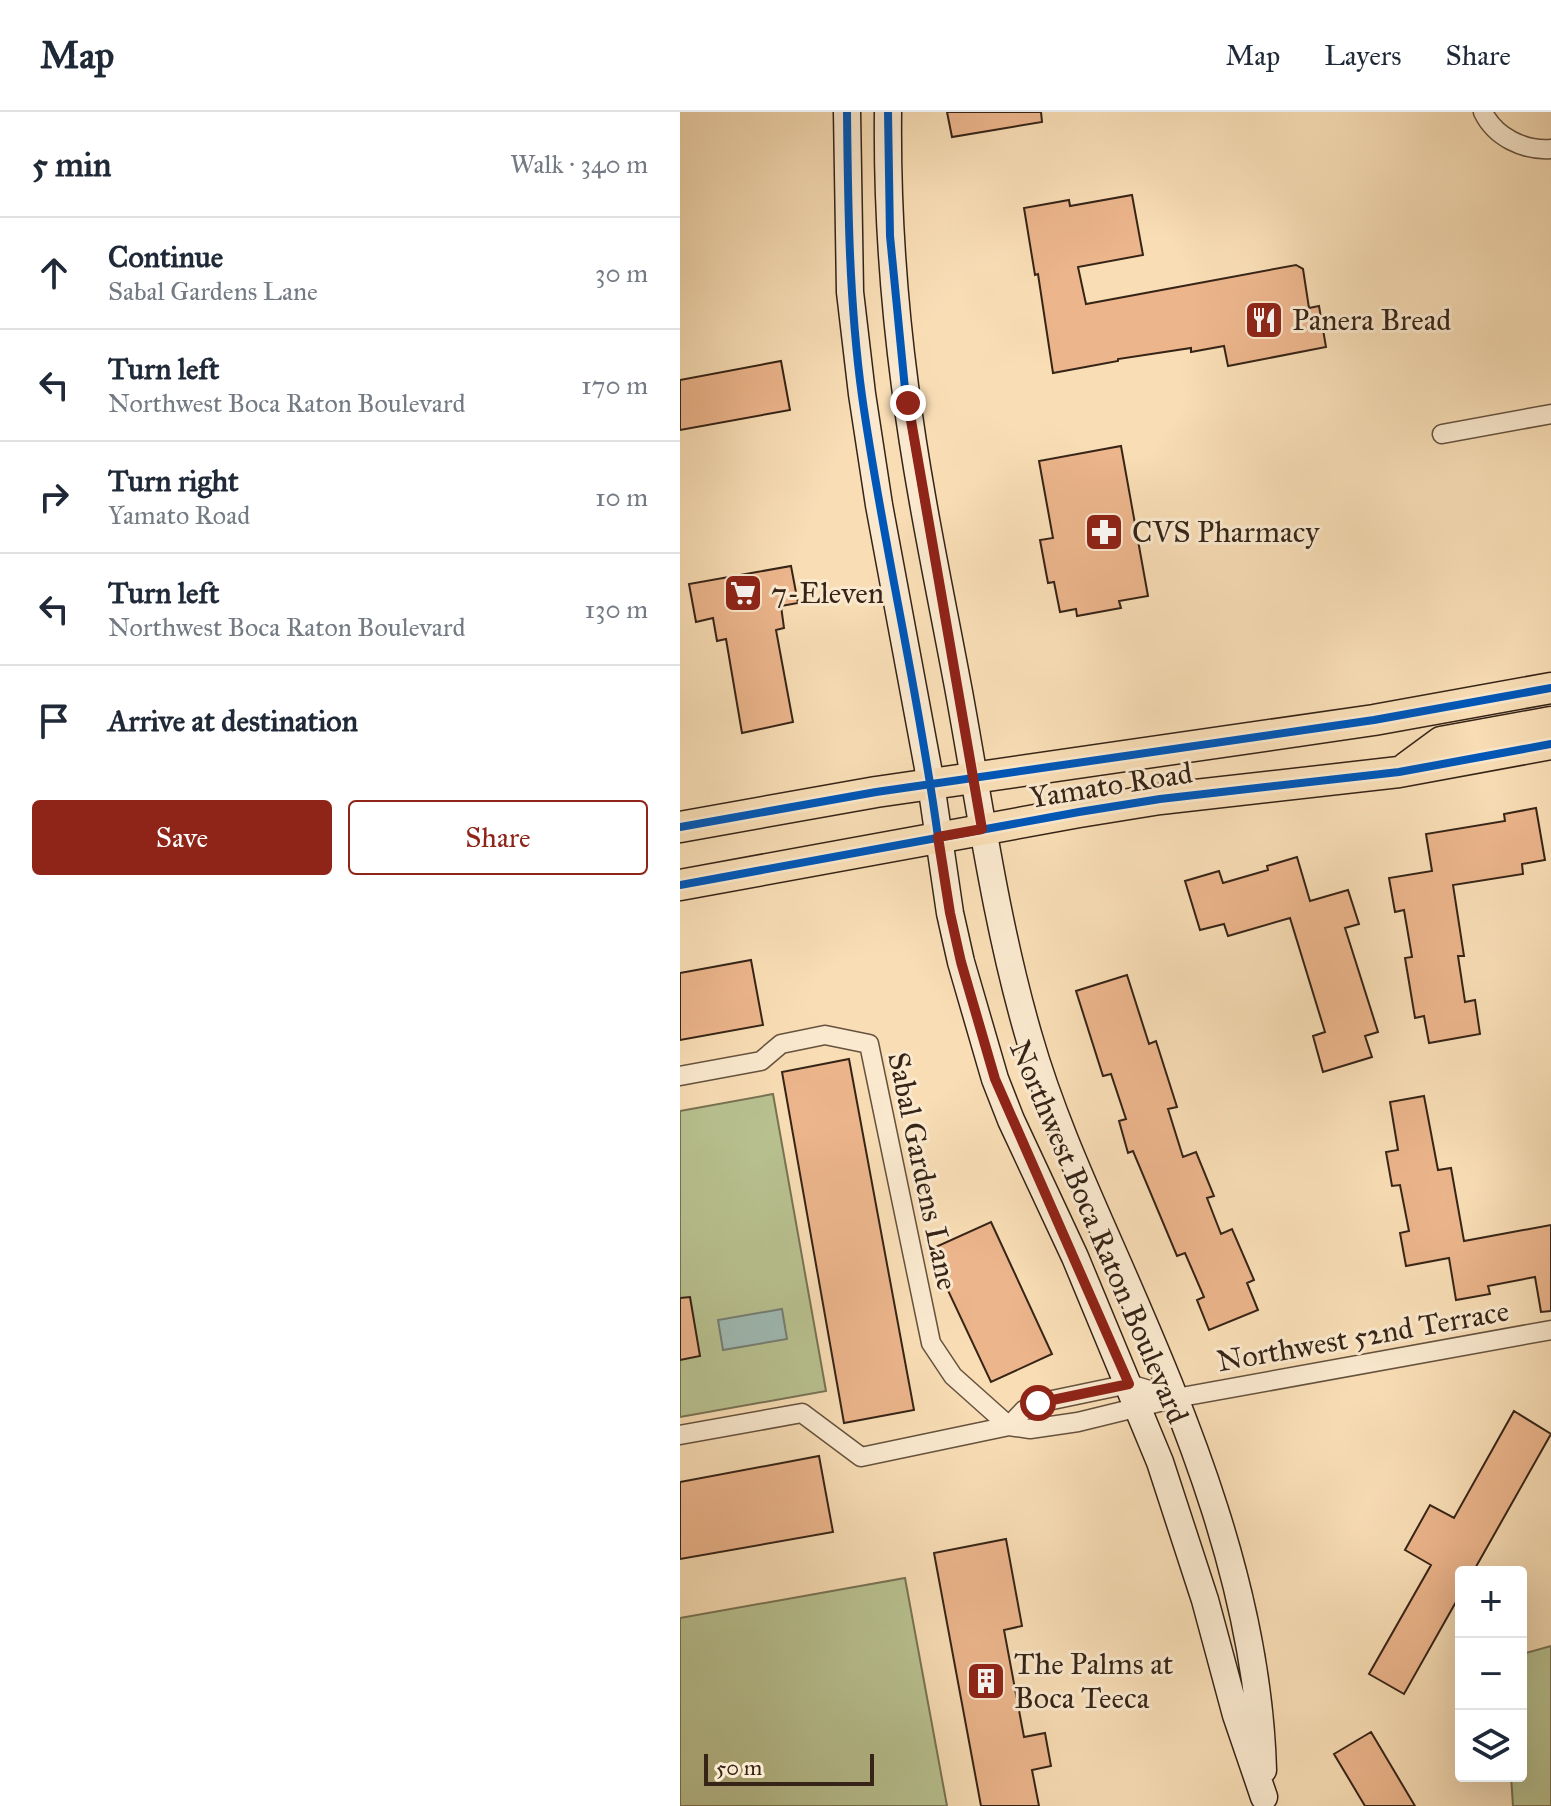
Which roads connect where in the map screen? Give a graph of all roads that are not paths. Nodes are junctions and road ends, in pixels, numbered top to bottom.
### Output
1 (847, 112) edge
2 (888, 112) edge
3 (1483, 112) edge
4 (1551, 149) edge
5 (1551, 414) edge
6 (1442, 434) dead end
7 (1551, 688) edge
8 (1551, 722) edge
9 (1551, 744) edge
10 (1399, 772) junction
11 (974, 777) junction
12 (931, 784) junction
13 (680, 827) edge
14 (982, 829) junction
15 (938, 837) junction
16 (680, 885) edge
17 (680, 1076) edge
18 (1551, 1330) edge
19 (1129, 1384) junction
20 (1176, 1398) junction
21 (1139, 1409) junction
22 (1009, 1426) junction
23 (680, 1435) edge
24 (1264, 1802) edge

1 - 12 street, Northwest Boca Raton Boulevard
2 - 11 street, Northwest Boca Raton Boulevard
3 - 4 street
5 - 6 street
7 - 11 main road, Yamato Road
8 - 10 main road
9 - 10 main road, Yamato Road
10 - 14 main road, Yamato Road
11 - 12 main road, Yamato Road
11 - 14 street, Northwest Boca Raton Boulevard
12 - 13 main road, Yamato Road
12 - 15 street, Northwest Boca Raton Boulevard
14 - 15 main road, Yamato Road
14 - 20 street, Northwest Boca Raton Boulevard
15 - 16 main road, Yamato Road
15 - 19 street, Northwest Boca Raton Boulevard
17 - 22 street, Sabal Gardens Lane
18 - 20 street, Northwest 52nd Terrace
19 - 20 street
19 - 21 street, Northwest Boca Raton Boulevard
19 - 22 street
20 - 21 street, Northwest 52nd Terrace
20 - 24 street, Northwest Boca Raton Boulevard
21 - 22 street
21 - 24 street, Northwest Boca Raton Boulevard
22 - 23 street

